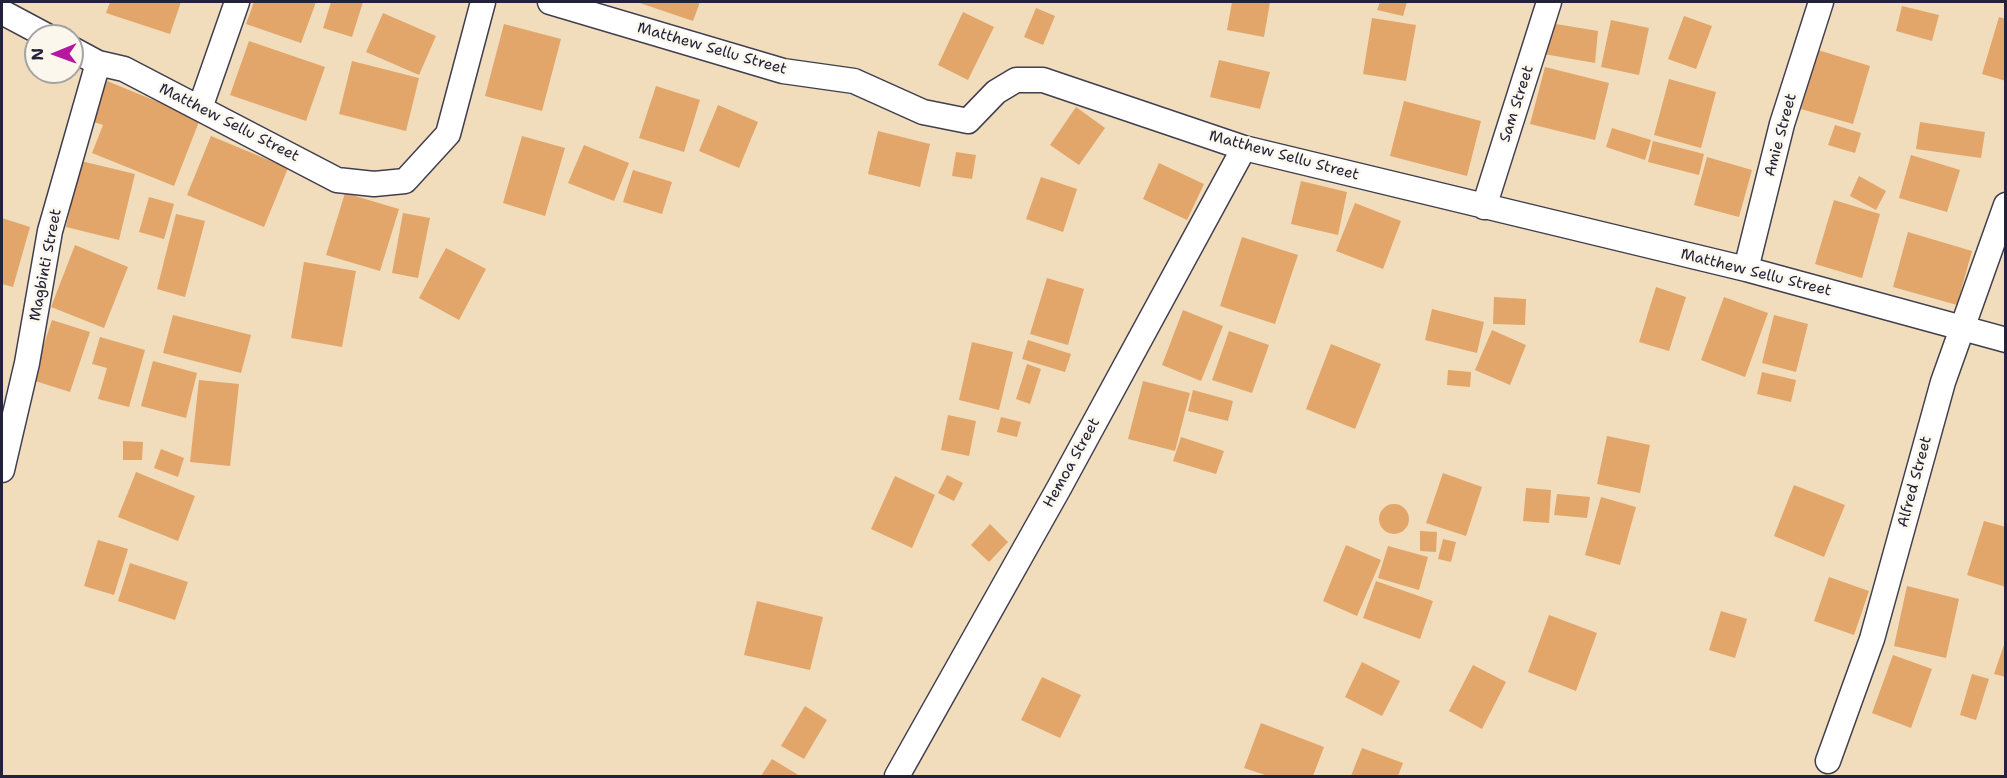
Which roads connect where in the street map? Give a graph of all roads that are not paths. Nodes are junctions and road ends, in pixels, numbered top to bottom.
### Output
1 (237, 2) edge
2 (483, 2) edge
3 (550, 2) edge
4 (1549, 2) edge
5 (1821, 2) edge
6 (2, 12) edge
7 (24, 24) edge
8 (84, 55) edge
9 (98, 63) junction
10 (200, 108) junction
11 (1244, 148) junction
12 (2006, 205) edge
13 (1484, 207) junction
14 (1746, 270) junction
15 (1960, 328) junction
16 (2006, 340) edge
17 (2, 470) edge
18 (1828, 761) dead end
19 (897, 777) edge

1 - 10 street
2 - 10 street, Matthew Sellu Street
3 - 11 street, Matthew Sellu Street
4 - 13 street, Sam Street
5 - 14 street, Amie Street
6 - 7 street
8 - 9 street, Matthew Sellu Street
9 - 10 street, Matthew Sellu Street
9 - 17 street, Magbinti Street
11 - 13 street, Matthew Sellu Street
11 - 19 street, Hemoa Street
12 - 15 street, Alfred Street
13 - 14 street, Matthew Sellu Street
14 - 15 street, Matthew Sellu Street
15 - 16 street, Matthew Sellu Street
15 - 18 street, Alfred Street

